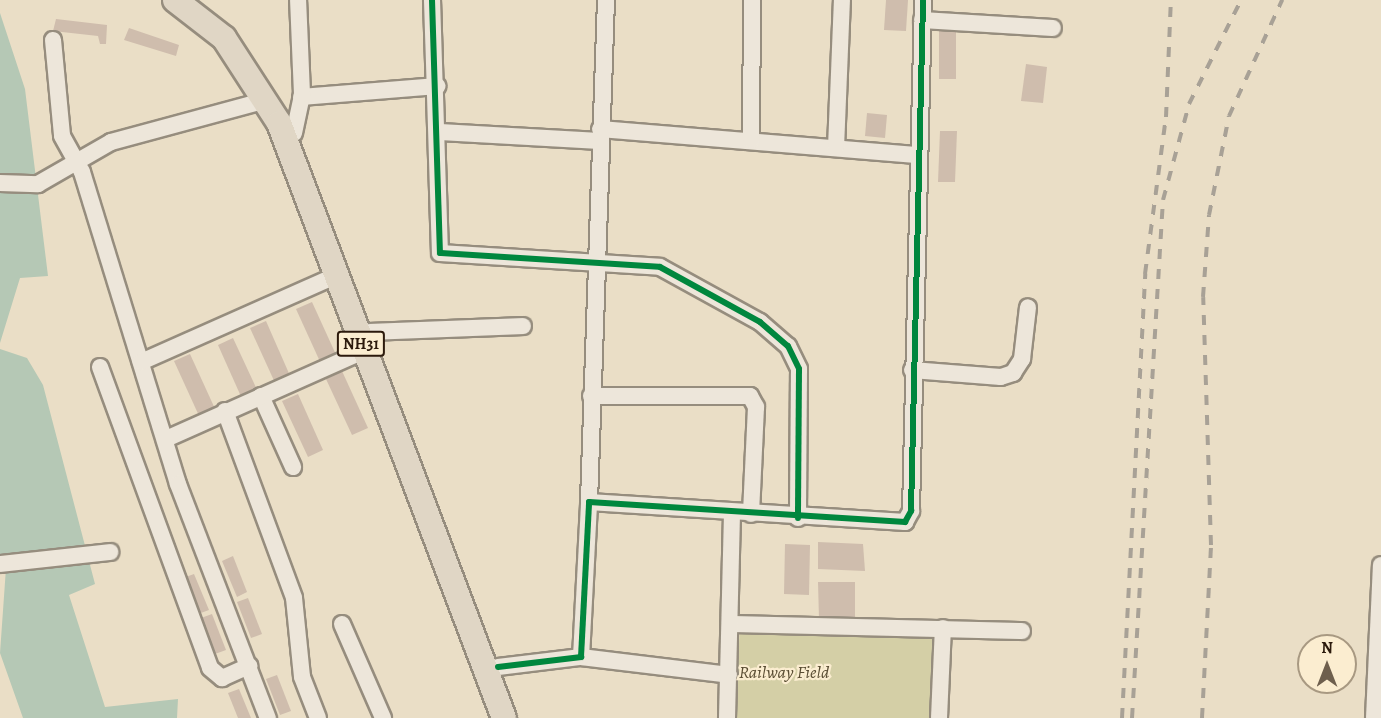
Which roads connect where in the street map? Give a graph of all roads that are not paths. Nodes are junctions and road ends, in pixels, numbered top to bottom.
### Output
1 (175, 0) edge
2 (198, 0) edge
3 (298, 0) edge
4 (432, 0) edge
5 (606, 0) edge
6 (752, 0) edge
7 (842, 0) edge
8 (923, 0) edge
9 (922, 20) junction
10 (1053, 28) dead end
11 (53, 40) dead end
12 (438, 86) junction
13 (302, 97) junction
14 (267, 100) junction
15 (294, 132) junction
16 (440, 132) junction
17 (600, 135) junction
18 (751, 140) junction
19 (836, 148) junction
20 (916, 155) junction
21 (77, 159) junction
22 (0, 183) edge
23 (595, 261) junction
24 (335, 276) junction
25 (1029, 308) dead end
26 (523, 326) dead end
27 (367, 342) junction
28 (141, 362) junction
29 (100, 367) dead end
30 (912, 370) junction
31 (261, 396) junction
32 (591, 396) junction
33 (225, 411) junction
34 (165, 438) junction
35 (293, 467) dead end
36 (589, 502) junction
37 (732, 512) junction
38 (751, 514) junction
39 (798, 518) junction
40 (110, 552) dead end
41 (0, 564) edge
42 (1381, 565) edge
43 (342, 624) dead end
44 (731, 624) junction
45 (943, 628) junction
46 (1022, 631) dead end
47 (1378, 644) edge
48 (581, 657) junction
49 (249, 666) junction
50 (498, 667) junction
51 (729, 675) junction
52 (268, 718) edge
53 (318, 718) edge
54 (383, 718) edge
55 (504, 718) edge
56 (518, 718) edge
57 (727, 718) edge
58 (939, 718) edge
59 (1374, 718) edge

1 - 14 highway, NH31
2 - 15 highway, NH31
3 - 13 street
4 - 12 street
5 - 17 street
6 - 18 street
7 - 19 street
8 - 9 street
9 - 10 street
9 - 20 street
11 - 21 street
12 - 13 street
12 - 16 street
13 - 15 street
14 - 21 street
14 - 24 highway, NH31
15 - 27 highway, NH31
16 - 17 street
16 - 23 street
17 - 18 street
17 - 23 street
18 - 19 street
19 - 20 street
20 - 30 street
21 - 22 street
21 - 28 street
23 - 32 street
23 - 39 street
24 - 27 highway, NH31
24 - 28 street
25 - 30 street
26 - 27 street
27 - 31 street
27 - 50 highway, NH31
27 - 55 highway, NH31
28 - 34 street
29 - 49 street
30 - 39 street
31 - 33 street
31 - 35 street
32 - 36 street
32 - 38 street
33 - 34 street
33 - 53 street
34 - 49 street
36 - 37 street
36 - 48 street
37 - 38 street
37 - 44 street
38 - 39 street
40 - 41 street
42 - 47 street
43 - 54 street
44 - 45 street
44 - 51 street
45 - 46 street
45 - 58 street
47 - 59 street
48 - 50 street
48 - 51 street
49 - 52 street
50 - 56 highway, NH31
51 - 57 street

